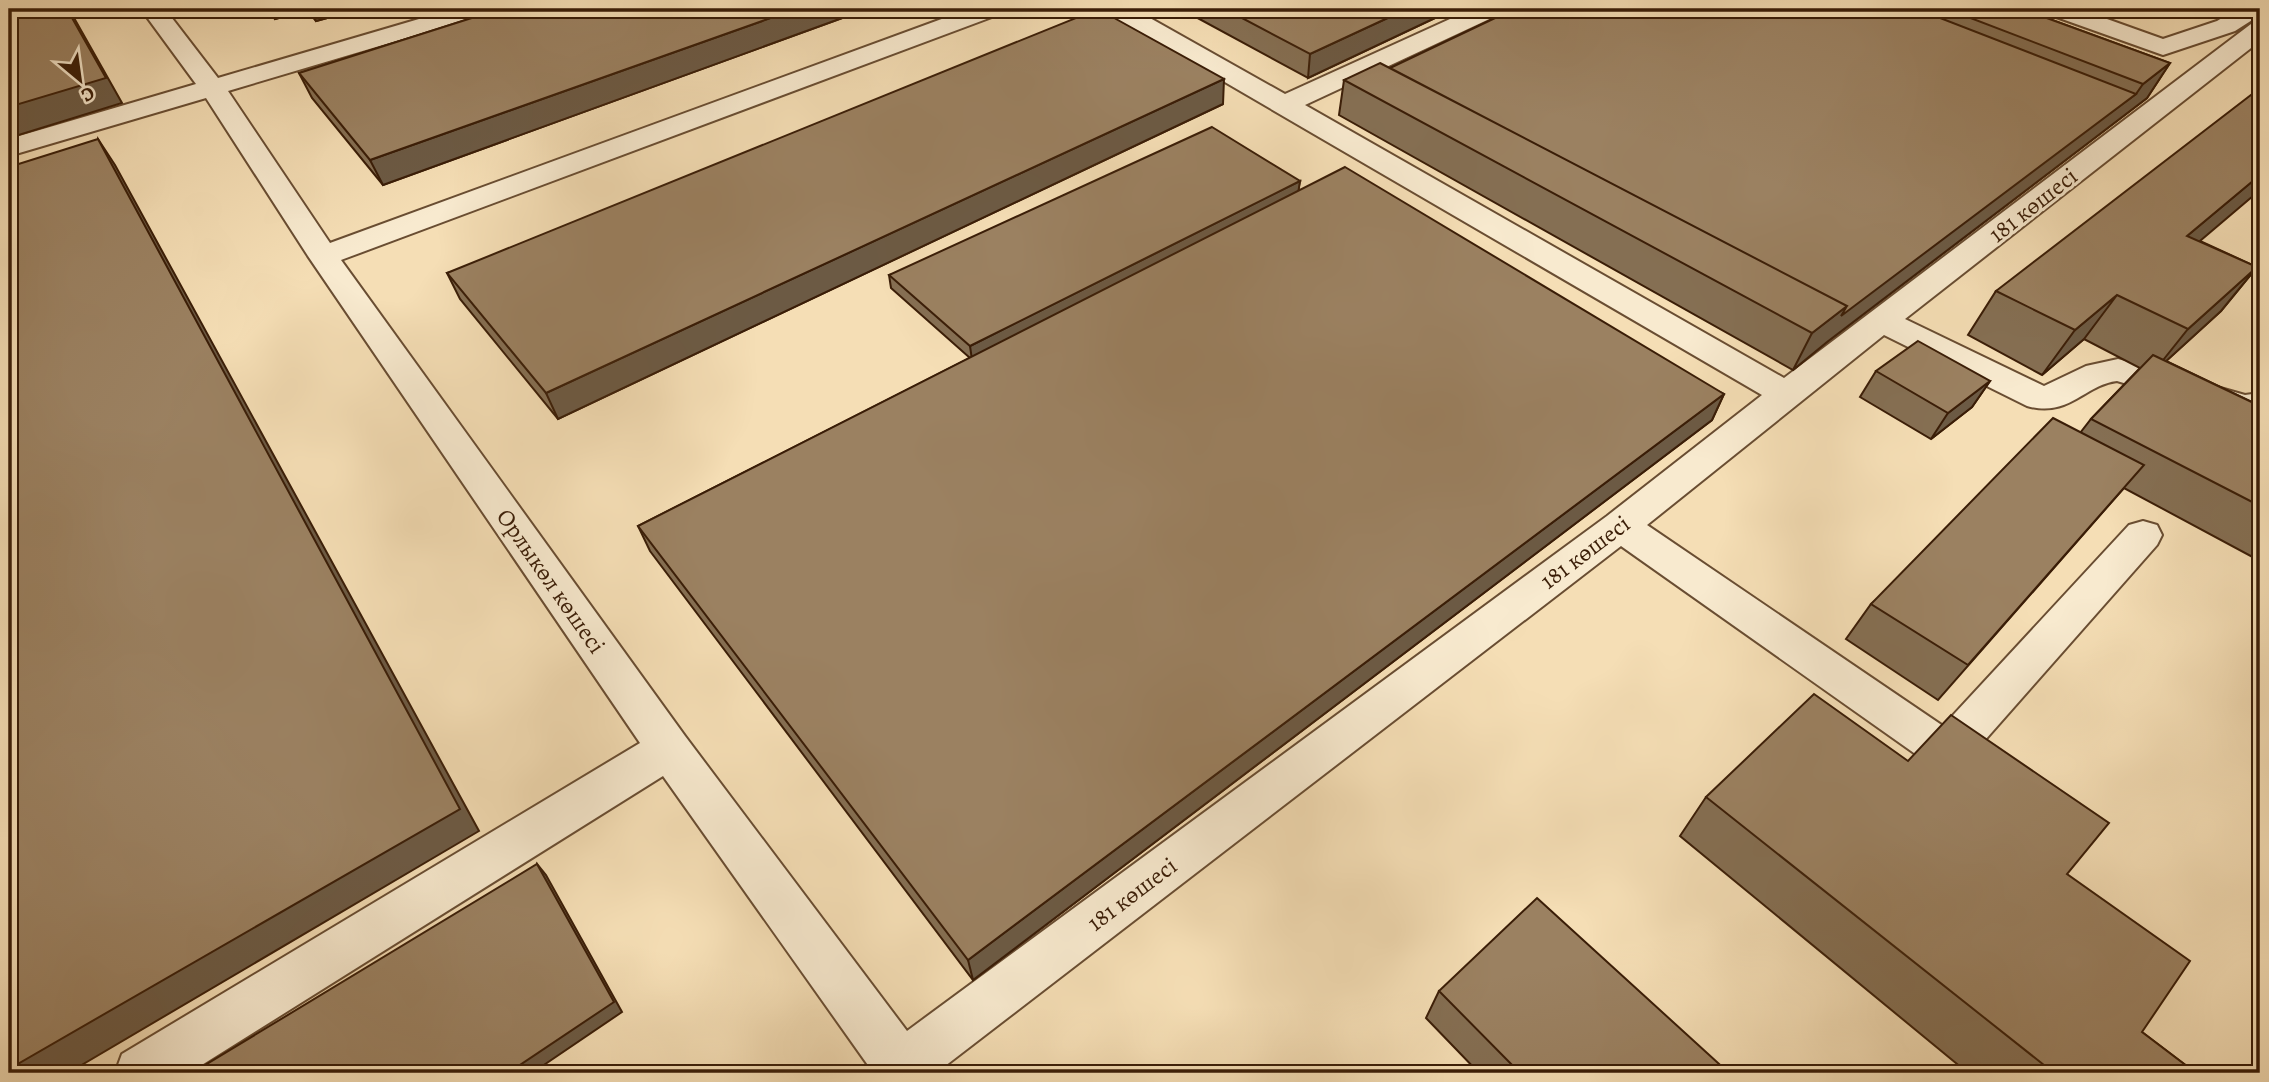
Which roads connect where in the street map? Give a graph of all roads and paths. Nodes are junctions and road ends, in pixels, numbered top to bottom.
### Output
1 (153, 9) edge
2 (478, 9) edge
3 (991, 9) edge
4 (1117, 9) edge
5 (1491, 9) edge
6 (2057, 9) edge
7 (2253, 9) edge
8 (2260, 29) edge
9 (211, 86) junction
10 (1284, 105) junction
11 (9, 148) edge
12 (323, 256) junction
13 (1882, 321) junction
14 (1786, 394) junction
15 (2260, 405) edge
16 (1620, 526) junction
17 (2143, 535) dead end
18 (669, 749) junction
19 (898, 1070) edge
20 (141, 1073) edge

1 - 9 street, Орлыкөл көшесі
2 - 9 street
3 - 12 street
4 - 10 street
5 - 10 street
6 - 7 street
8 - 13 street, 181 көшесі
9 - 11 street
9 - 12 street, Орлыкөл көшесі
10 - 14 street
12 - 18 street, Орлыкөл көшесі
13 - 14 street, 181 көшесі
13 - 15 street
14 - 16 street, 181 көшесі
16 - 17 street
16 - 19 street, 181 көшесі
18 - 19 street, Орлыкөл көшесі
18 - 20 street

